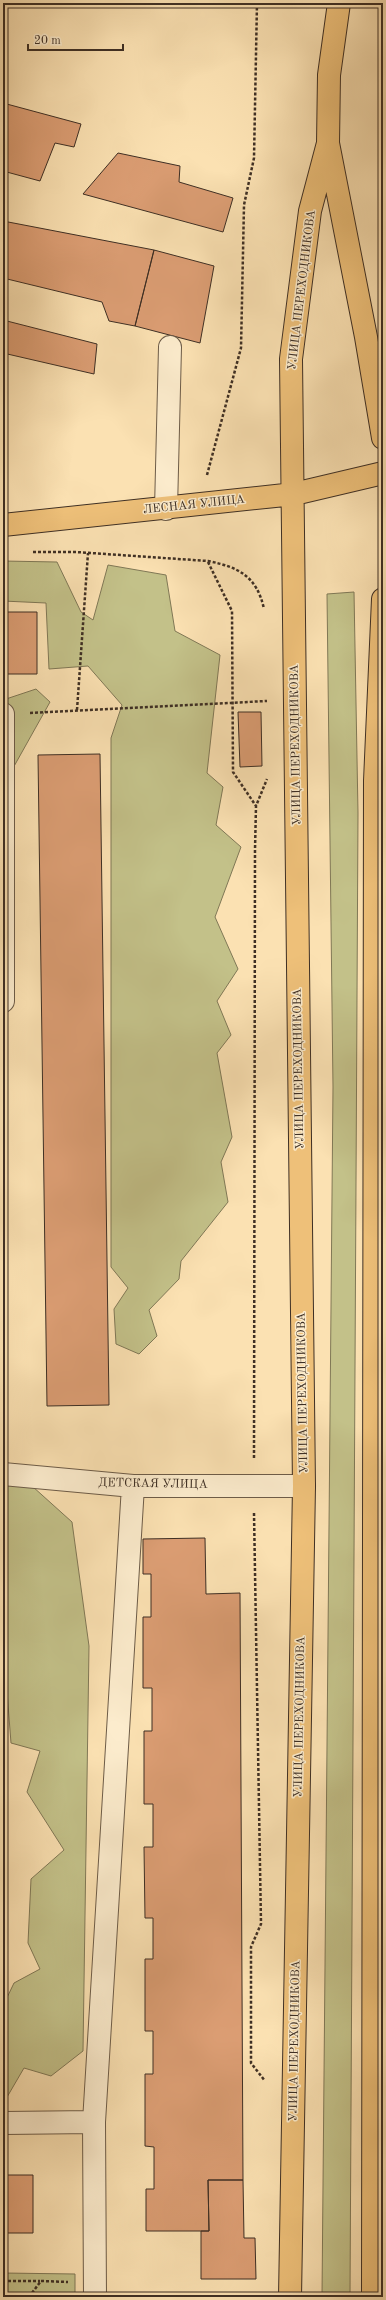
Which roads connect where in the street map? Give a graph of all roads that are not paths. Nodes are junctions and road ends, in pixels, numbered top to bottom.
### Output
1 (339, 3) edge
2 (328, 143) junction
3 (170, 347) dead end
4 (383, 438) edge
5 (383, 472) edge
6 (294, 494) junction
7 (166, 509) junction
8 (3, 524) edge
9 (383, 599) edge
10 (4, 714) edge
11 (3, 1001) edge
12 (3, 1474) edge
13 (133, 1486) junction
14 (304, 1486) junction
15 (94, 2122) junction
16 (3, 2123) edge
17 (94, 2290) edge
18 (290, 2297) edge
19 (373, 2297) edge

1 - 2 main road
2 - 4 main road
2 - 6 main road, УЛИЦА ПЕРЕХОДНИКОВА
3 - 7 street
5 - 6 main road, ЛЕСНАЯ УЛИЦА
6 - 7 main road, ЛЕСНАЯ УЛИЦА
6 - 14 main road, УЛИЦА ПЕРЕХОДНИКОВА
7 - 8 main road, ЛЕСНАЯ УЛИЦА
9 - 19 main road
10 - 11 street
12 - 13 street, ДЕТСКАЯ УЛИЦА
13 - 14 street, ДЕТСКАЯ УЛИЦА
13 - 15 street
14 - 18 main road, УЛИЦА ПЕРЕХОДНИКОВА
15 - 16 street
15 - 17 street

